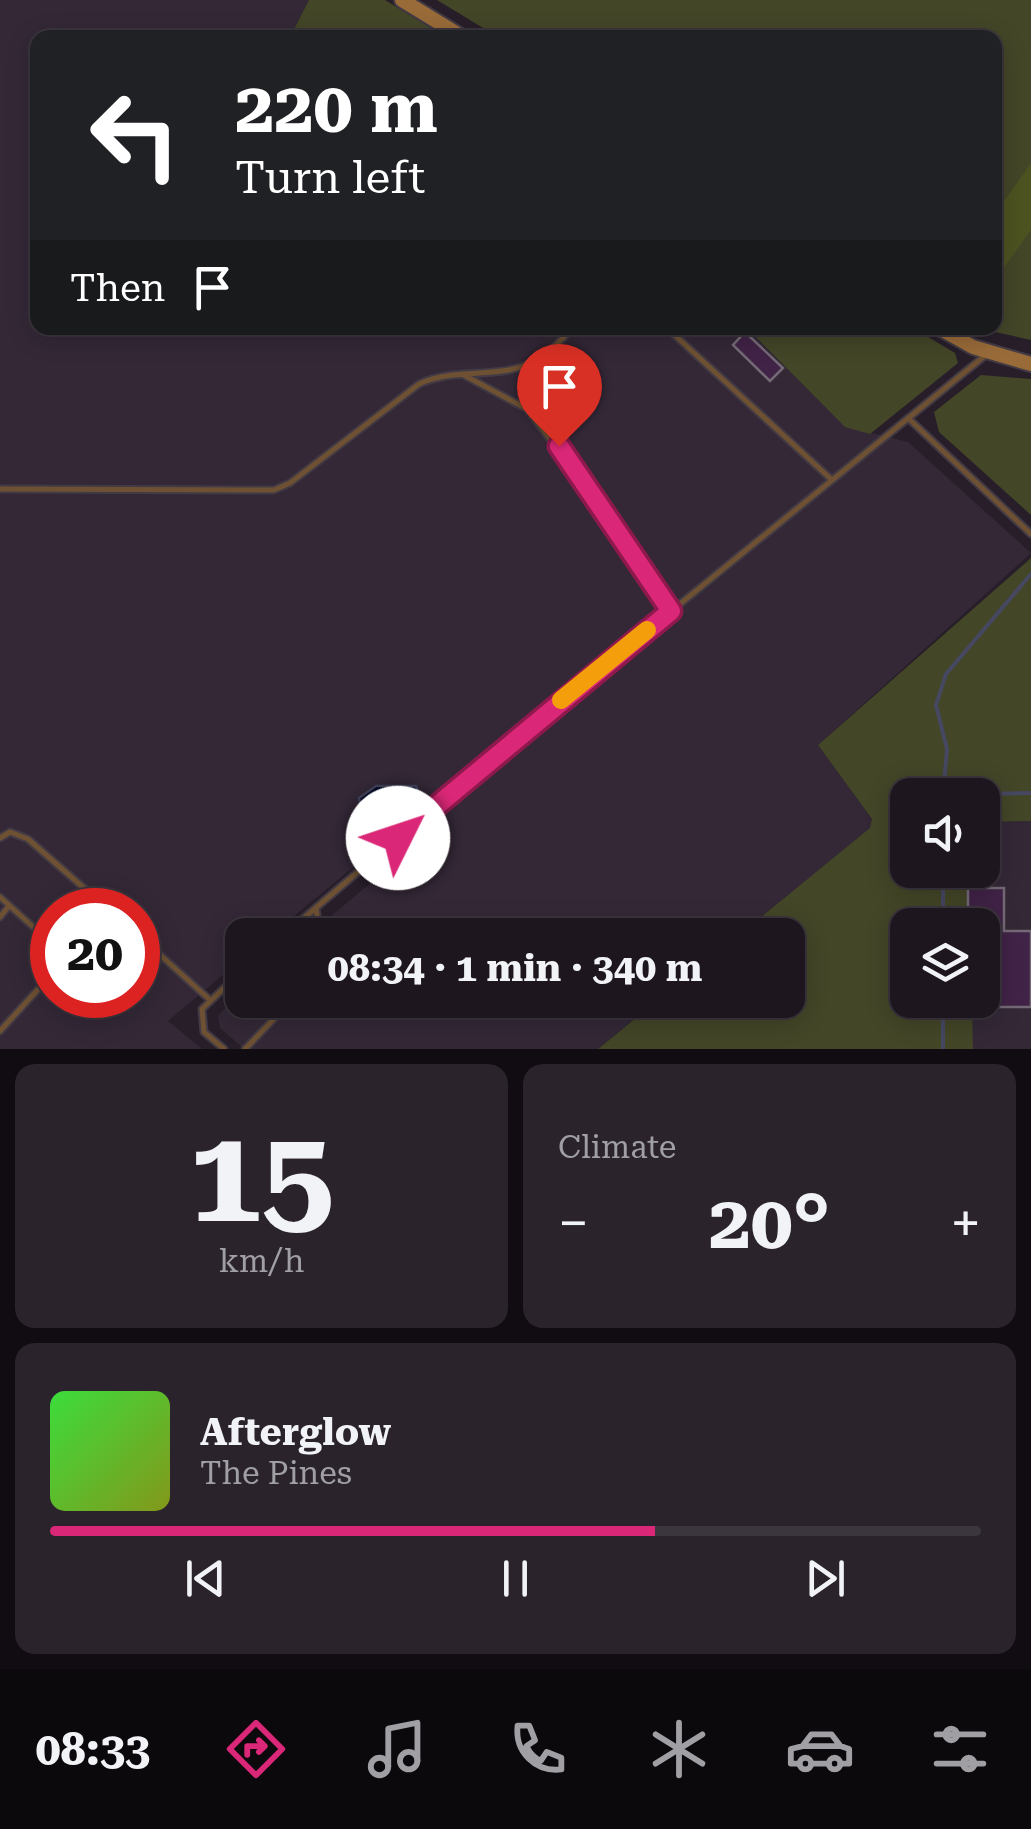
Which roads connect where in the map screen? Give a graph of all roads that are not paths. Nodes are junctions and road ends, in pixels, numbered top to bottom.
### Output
1 (402, 0) edge
2 (451, 30) edge
3 (566, 335) edge
4 (675, 335) edge
5 (953, 335) edge
6 (988, 352) junction
7 (1031, 364) edge
8 (459, 372) junction
9 (908, 418) junction
10 (832, 480) junction
11 (0, 489) edge
12 (1031, 534) edge
13 (671, 611) junction
14 (0, 838) edge
15 (84, 888) edge
16 (0, 897) edge
17 (9, 906) junction
18 (316, 908) junction
19 (0, 917) edge
20 (304, 918) edge
21 (317, 918) edge
22 (30, 925) edge
23 (160, 955) edge
24 (225, 985) edge
25 (30, 998) edge
26 (210, 999) junction
27 (274, 1018) edge
28 (0, 1031) edge
29 (224, 1049) edge
30 (244, 1049) edge

1 - 2 street
3 - 8 lane
4 - 10 lane
5 - 6 street
6 - 7 street
6 - 9 lane
8 - 11 lane
8 - 13 lane
9 - 10 lane
9 - 12 lane
10 - 13 lane
13 - 18 lane
14 - 15 lane
16 - 17 lane
17 - 19 lane
17 - 22 lane
18 - 20 lane
18 - 21 lane
23 - 26 lane
24 - 26 lane
25 - 28 lane
26 - 29 lane
27 - 30 lane

